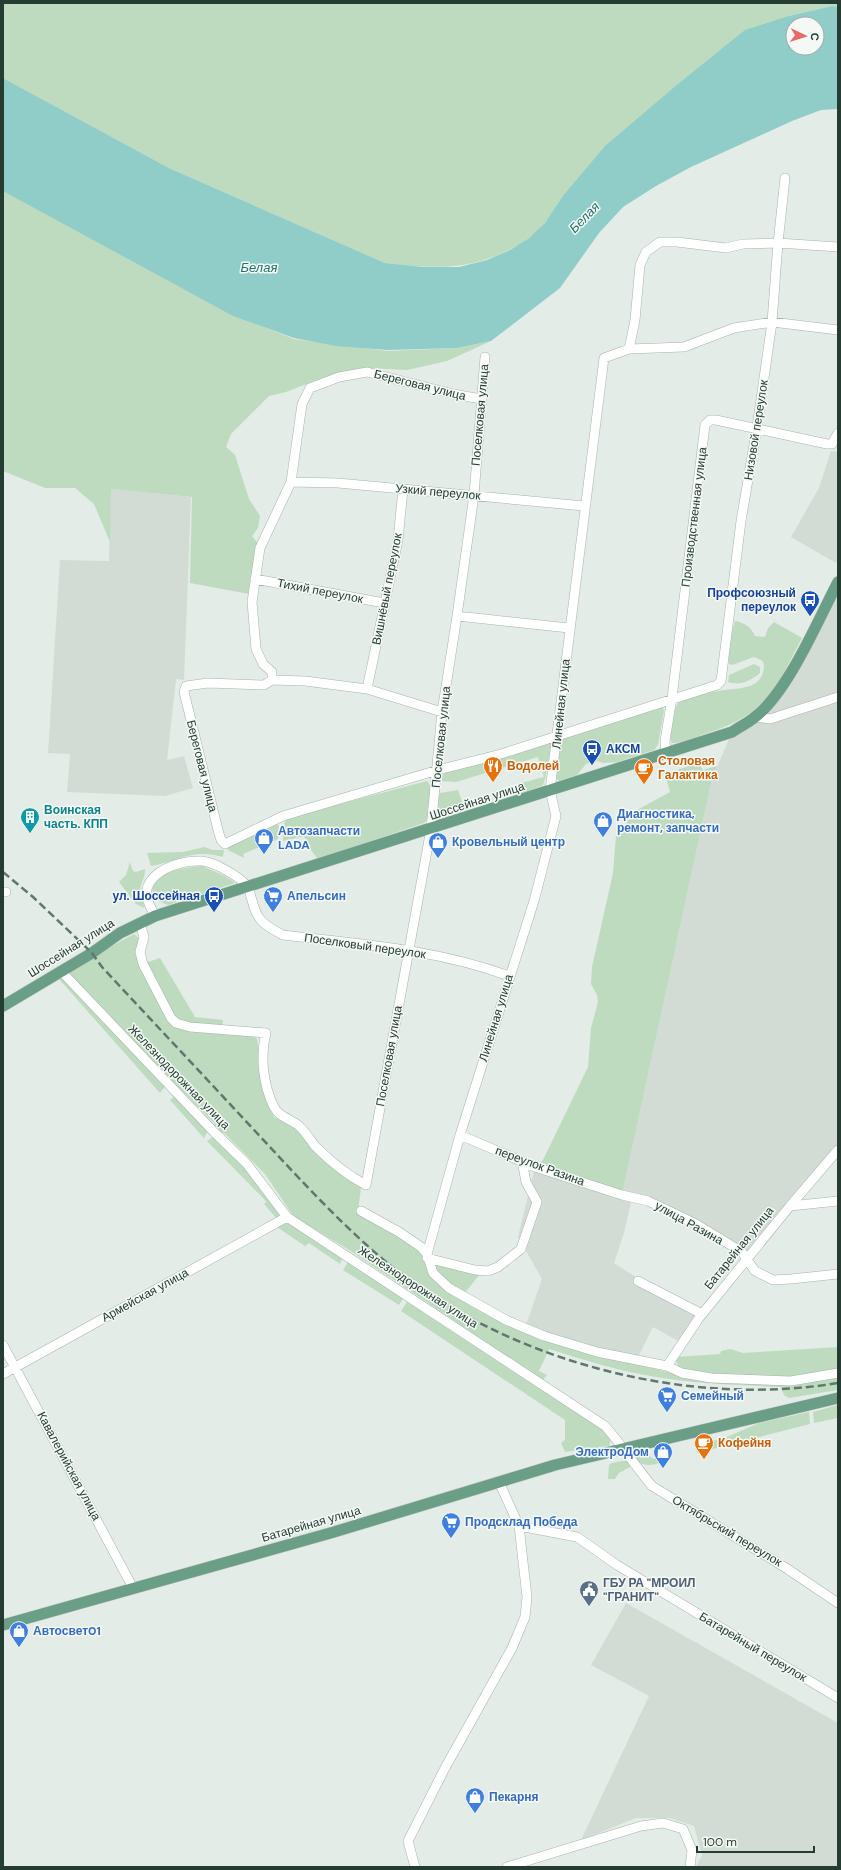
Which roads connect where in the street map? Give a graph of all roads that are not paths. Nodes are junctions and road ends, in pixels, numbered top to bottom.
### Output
1 (785, 178) dead end
2 (778, 243) junction
3 (838, 247) edge
4 (772, 322) junction
5 (838, 330) edge
6 (629, 349) junction
7 (485, 357) dead end
8 (482, 399) junction
9 (757, 427) junction
10 (838, 433) edge
11 (292, 482) junction
12 (403, 489) junction
13 (474, 495) junction
14 (584, 506) junction
15 (256, 579) junction
16 (838, 582) edge
17 (384, 603) junction
18 (457, 616) junction
19 (569, 628) junction
20 (272, 680) junction
21 (367, 689) junction
22 (838, 697) edge
23 (672, 698) junction
24 (442, 712) junction
25 (756, 717) junction
26 (557, 736) junction
27 (666, 753) junction
28 (438, 770) junction
29 (550, 790) junction
30 (431, 829) junction
31 (248, 886) junction
32 (155, 916) junction
33 (140, 923) junction
34 (408, 949) junction
35 (61, 971) junction
36 (509, 976) junction
37 (3, 1006) edge
38 (460, 1135) junction
39 (838, 1150) edge
40 (522, 1161) junction
41 (622, 1195) joint
42 (838, 1201) edge
43 (790, 1206) junction
44 (361, 1211) dead end
45 (287, 1217) junction
46 (427, 1256) junction
47 (747, 1260) junction
48 (838, 1274) edge
49 (638, 1281) dead end
50 (702, 1314) junction
51 (3, 1345) edge
52 (667, 1366) junction
53 (16, 1367) junction
54 (838, 1373) edge
55 (3, 1374) edge
56 (838, 1398) edge
57 (626, 1450) junction
58 (499, 1482) junction
59 (519, 1526) junction
60 (133, 1588) junction
61 (838, 1602) edge
62 (3, 1625) edge
63 (838, 1698) edge
64 (415, 1867) edge
65 (507, 1867) edge
66 (690, 1867) edge

1 - 2 street, Низовой переулок
2 - 3 street
2 - 4 street, Низовой переулок
2 - 6 street
4 - 5 street
4 - 6 street
4 - 9 street, Низовой переулок
6 - 14 street, Линейная улица
7 - 8 street, Поселковая улица
8 - 11 street, Береговая улица
8 - 13 street, Поселковая улица
9 - 10 street, Производственная улица
9 - 23 street, Низовой переулок
9 - 23 street, Производственная улица
11 - 12 street, Узкий переулок
11 - 15 street, Береговая улица
12 - 13 street, Узкий переулок
12 - 17 street, Вишнёвый переулок
13 - 14 street, Узкий переулок
13 - 18 street, Поселковая улица
14 - 19 street, Линейная улица
15 - 17 street, Тихий переулок
15 - 20 street, Береговая улица
16 - 25 main road, Шоссейная улица
17 - 21 street, Вишнёвый переулок
18 - 19 street
18 - 24 street, Поселковая улица
19 - 26 street, Линейная улица
20 - 21 street
20 - 28 street, Береговая улица
21 - 24 street
22 - 25 street
23 - 26 street
23 - 27 street, Производственная улица
24 - 28 street, Поселковая улица
25 - 27 main road, Шоссейная улица
26 - 28 street
26 - 29 street, Линейная улица
27 - 29 main road, Шоссейная улица
28 - 30 street, Поселковая улица
29 - 30 main road, Шоссейная улица
29 - 36 street, Линейная улица
30 - 31 main road, Шоссейная улица
30 - 34 street, Поселковая улица
31 - 32 main road, Шоссейная улица
31 - 32 street
31 - 34 street, Поселковый переулок
32 - 33 main road, Шоссейная улица
33 - 34 street, Поселковая улица
33 - 35 main road, Шоссейная улица
34 - 36 street, Поселковый переулок
35 - 37 main road, Шоссейная улица
35 - 45 street, Железнодорожная улица
36 - 38 street, Линейная улица
38 - 40 street, переулок Разина
38 - 46 street, Линейная улица
39 - 43 street, Батарейная улица
40 - 41 street, переулок Разина
40 - 46 street
41 - 47 street, улица Разина
42 - 43 street
43 - 47 street, Батарейная улица
44 - 46 street, Железнодорожная улица
45 - 53 street, Армейская улица
45 - 57 street, Железнодорожная улица
46 - 52 street, Железнодорожная улица
47 - 48 street, улица Разина
47 - 50 street, Батарейная улица
49 - 50 street
50 - 52 street, Батарейная улица
51 - 53 street, Кавалерийская улица
52 - 54 street, Железнодорожная улица
53 - 55 street, Армейская улица
53 - 60 street, Кавалерийская улица
56 - 57 main road
57 - 58 main road, Батарейная улица
57 - 61 street, Октябрьский переулок
58 - 59 street
58 - 60 main road, Батарейная улица
59 - 63 street, Батарейный переулок
59 - 64 street
60 - 62 main road, Батарейная улица
65 - 66 street

